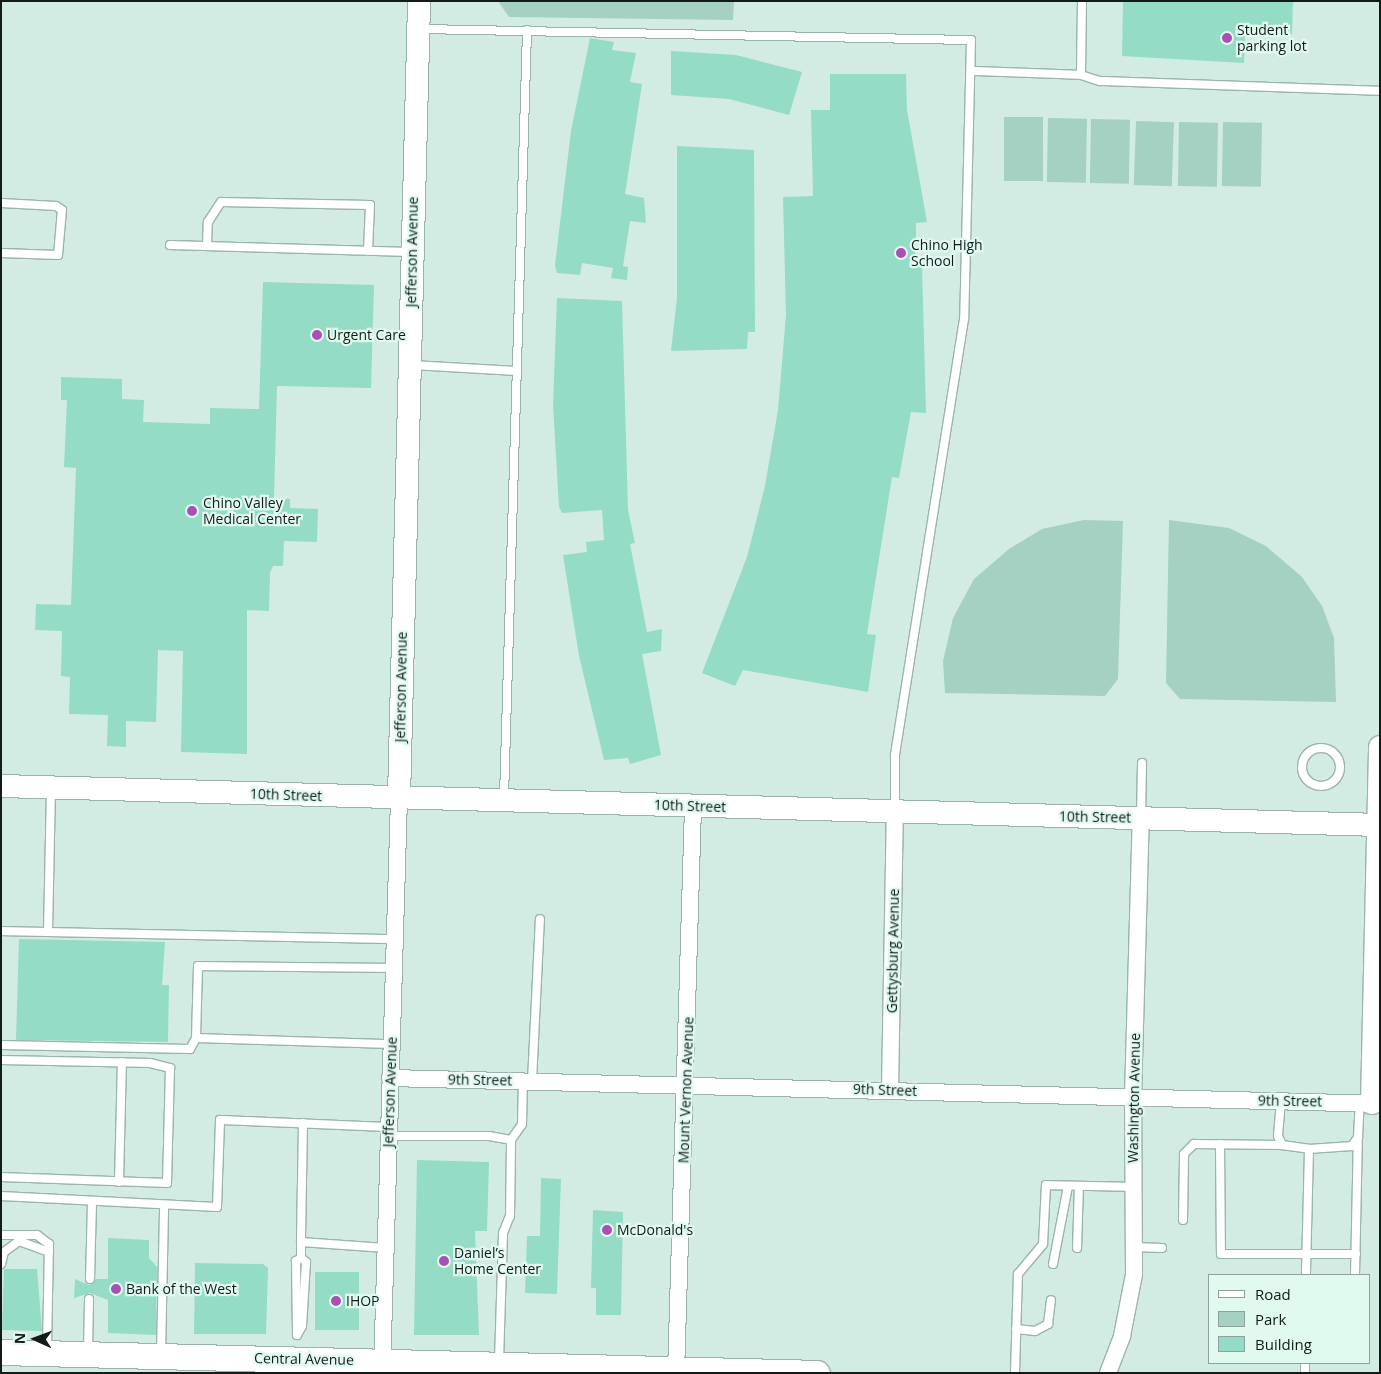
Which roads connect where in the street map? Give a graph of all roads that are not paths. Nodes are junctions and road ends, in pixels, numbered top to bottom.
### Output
1 (419, 1) edge
2 (1082, 1) edge
3 (418, 28) junction
4 (528, 30) junction
5 (972, 71) junction
6 (1080, 74) junction
7 (1380, 92) edge
8 (1, 203) edge
9 (170, 245) dead end
10 (207, 245) junction
11 (368, 250) junction
12 (412, 252) junction
13 (1, 253) edge
14 (410, 365) junction
15 (517, 371) junction
16 (1380, 747) edge
17 (1337, 756) joint
18 (1142, 763) dead end
19 (1, 786) edge
20 (51, 788) junction
21 (398, 798) junction
22 (504, 801) junction
23 (693, 806) junction
24 (895, 812) junction
25 (1141, 819) junction
26 (1378, 825) edge
27 (540, 919) dead end
28 (1, 931) edge
29 (48, 932) junction
30 (394, 939) junction
31 (1377, 960) edge
32 (393, 968) junction
33 (196, 1038) junction
34 (391, 1044) junction
35 (1, 1045) edge
36 (1, 1060) edge
37 (122, 1062) junction
38 (390, 1078) junction
39 (528, 1081) junction
40 (687, 1084) junction
41 (890, 1090) junction
42 (1133, 1097) junction
43 (1280, 1101) junction
44 (1370, 1103) edge
45 (303, 1123) junction
46 (389, 1132) junction
47 (1358, 1137) junction
48 (511, 1140) junction
49 (1220, 1144) junction
50 (1282, 1144) junction
51 (1309, 1149) junction
52 (1, 1177) edge
53 (118, 1182) junction
54 (1068, 1186) junction
55 (1079, 1186) junction
56 (1134, 1187) junction
57 (1, 1196) edge
58 (92, 1204) junction
59 (164, 1207) junction
60 (1182, 1220) dead end
61 (1, 1235) edge
62 (301, 1242) junction
63 (1134, 1247) junction
64 (386, 1248) junction
65 (1077, 1248) dead end
66 (1162, 1248) dead end
67 (49, 1252) junction
68 (1306, 1254) junction
69 (1356, 1254) junction
70 (2, 1255) edge
71 (1, 1264) edge
72 (1053, 1264) dead end
73 (1306, 1274) edge
74 (1355, 1274) edge
75 (90, 1279) dead end
76 (90, 1298) dead end
77 (1051, 1300) dead end
78 (1016, 1330) junction
79 (296, 1347) junction
80 (1, 1352) edge
81 (46, 1353) junction
82 (88, 1354) junction
83 (166, 1364) edge
84 (255, 1366) edge
85 (382, 1367) edge
86 (512, 1368) edge
87 (676, 1370) edge
88 (199, 1373) edge
89 (816, 1373) edge
90 (1015, 1373) edge
91 (1108, 1373) edge

1 - 3 street, Jefferson Avenue
2 - 6 lane
3 - 4 lane
3 - 12 street, Jefferson Avenue
4 - 5 lane
4 - 15 lane
5 - 6 lane
5 - 24 lane
6 - 7 lane
8 - 13 lane
9 - 10 lane
10 - 11 lane
10 - 11 lane
11 - 12 lane
12 - 14 street, Jefferson Avenue
14 - 15 lane
14 - 21 street, Jefferson Avenue
15 - 22 lane
16 - 26 street
17 - 17 lane
18 - 25 lane
19 - 20 street, 10th Street
20 - 21 street, 10th Street
20 - 29 lane
21 - 22 street, 10th Street
21 - 30 street, Jefferson Avenue
22 - 23 street, 10th Street
23 - 24 street, 10th Street
23 - 40 street, Mount Vernon Avenue
24 - 25 street, 10th Street
24 - 41 street, Gettysburg Avenue
25 - 26 street, 10th Street
25 - 42 street, Washington Avenue
26 - 31 street
27 - 39 lane
28 - 29 lane
29 - 30 lane
30 - 32 street, Jefferson Avenue
31 - 44 street
32 - 33 lane
32 - 34 street, Jefferson Avenue
33 - 34 lane
33 - 35 lane
34 - 38 street, Jefferson Avenue
36 - 37 lane
37 - 53 lane
37 - 53 lane
38 - 39 street, 9th Street
38 - 46 street, Jefferson Avenue
39 - 40 street, 9th Street
39 - 48 lane
40 - 41 street, 9th Street
40 - 87 street, Mount Vernon Avenue
41 - 42 street, 9th Street
42 - 43 street, 9th Street
42 - 56 street, Washington Avenue
43 - 44 street, 9th Street
43 - 50 lane
44 - 47 lane
45 - 46 lane
45 - 59 lane
45 - 62 lane
46 - 48 lane
46 - 64 street, Jefferson Avenue
47 - 51 lane
47 - 69 lane
48 - 86 lane
49 - 50 lane
49 - 60 lane
49 - 68 lane
50 - 51 lane
51 - 68 lane
52 - 53 lane
54 - 55 lane
54 - 72 lane
54 - 78 lane
55 - 56 lane
55 - 65 lane
56 - 63 street, Washington Avenue
57 - 58 lane
58 - 59 lane
58 - 75 lane
59 - 83 lane
61 - 67 lane
62 - 64 lane
62 - 79 lane
63 - 66 lane
63 - 91 street, Washington Avenue
64 - 85 street, Jefferson Avenue
67 - 70 lane
67 - 81 lane
68 - 69 lane
68 - 73 lane
69 - 74 lane
70 - 71 lane
76 - 82 lane
77 - 78 lane
78 - 90 lane
79 - 84 main road, Central Avenue
79 - 85 main road, Central Avenue
80 - 81 main road, Central Avenue
81 - 82 main road, Central Avenue
82 - 83 main road, Central Avenue
83 - 84 main road, Central Avenue
83 - 88 main road
85 - 86 main road, Central Avenue
86 - 87 main road, Central Avenue
87 - 89 main road, Central Avenue

